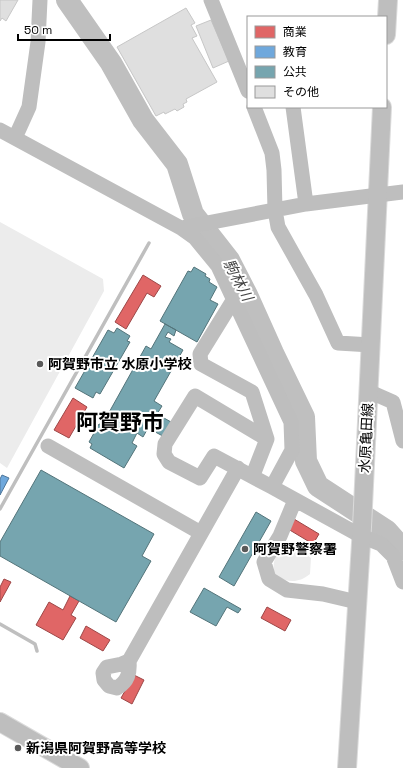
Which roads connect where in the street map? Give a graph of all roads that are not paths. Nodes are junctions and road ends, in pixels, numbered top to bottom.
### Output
1 (40, 0) edge
2 (211, 0) edge
3 (388, 0) edge
4 (387, 18) edge
5 (247, 90) edge
6 (254, 108) edge
7 (293, 108) edge
8 (382, 108) edge
9 (0, 130) edge
10 (15, 138) junction
11 (403, 192) edge
12 (378, 196) junction
13 (306, 204) junction
14 (275, 210) junction
15 (181, 228) junction
16 (234, 299) junction
17 (371, 345) junction
18 (368, 391) junction
19 (266, 439) junction
20 (403, 441) edge
21 (48, 446) dead end
22 (238, 468) junction
23 (252, 475) junction
24 (272, 487) junction
25 (294, 500) junction
26 (362, 532) junction
27 (201, 533) junction
28 (403, 582) edge
29 (357, 602) junction
30 (129, 661) dead end
31 (0, 722) edge
32 (80, 768) edge
33 (347, 768) edge

1 - 10 street
2 - 5 street
3 - 4 main road
6 - 14 street
7 - 13 street
8 - 12 main road, 水原亀田線
9 - 10 street
10 - 15 street
11 - 12 street
12 - 13 street
12 - 17 main road, 水原亀田線
13 - 14 street
14 - 15 street
14 - 17 street
15 - 16 street
16 - 19 street
16 - 24 street
17 - 18 main road, 水原亀田線
18 - 20 street
18 - 26 main road, 水原亀田線
19 - 22 street
19 - 23 street
21 - 27 street
22 - 23 street
22 - 27 street
23 - 24 street
24 - 25 street
25 - 26 street
25 - 29 street
26 - 28 street
26 - 29 main road, 水原亀田線
27 - 30 street
29 - 33 main road, 水原亀田線
31 - 32 main road

